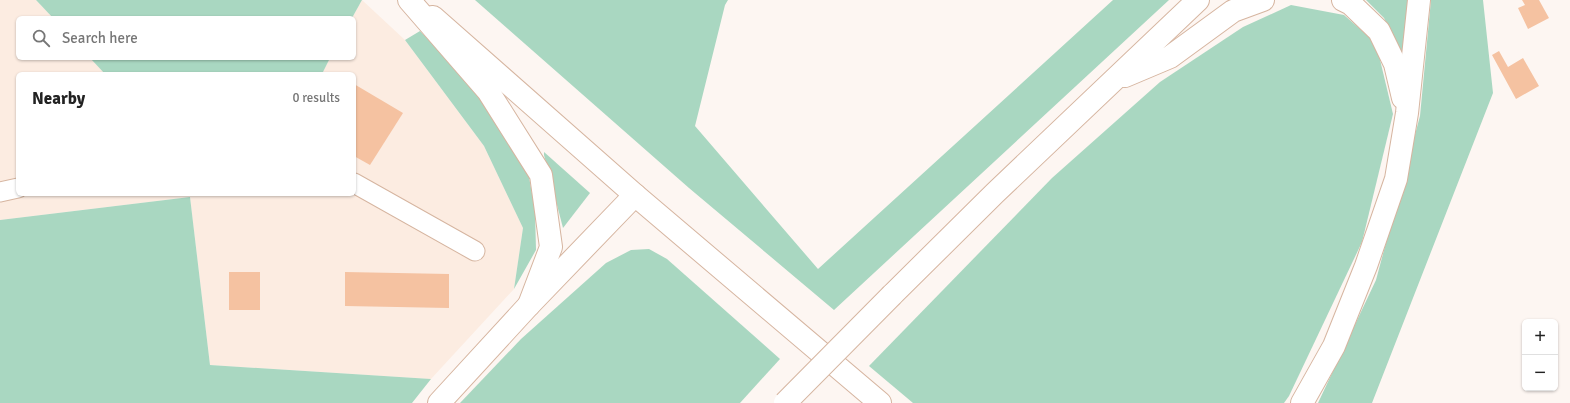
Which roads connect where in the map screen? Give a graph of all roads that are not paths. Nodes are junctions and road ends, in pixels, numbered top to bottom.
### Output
1 (409, 0) edge
2 (414, 0) edge
3 (1198, 0) edge
4 (1263, 0) edge
5 (1343, 0) edge
6 (1419, 0) edge
7 (1111, 82) junction
8 (1407, 113) junction
9 (356, 184) edge
10 (16, 188) edge
11 (0, 192) edge
12 (635, 195) junction
13 (475, 251) dead end
14 (529, 305) junction
15 (439, 403) edge
16 (785, 403) edge
17 (880, 403) edge
18 (1302, 403) edge

1 - 14 main road
2 - 12 main road
3 - 7 main road
4 - 7 main road
5 - 8 main road
6 - 8 main road
7 - 16 main road, bridge
8 - 18 main road
9 - 13 street
10 - 11 street
12 - 14 main road
12 - 17 main road
14 - 15 main road

